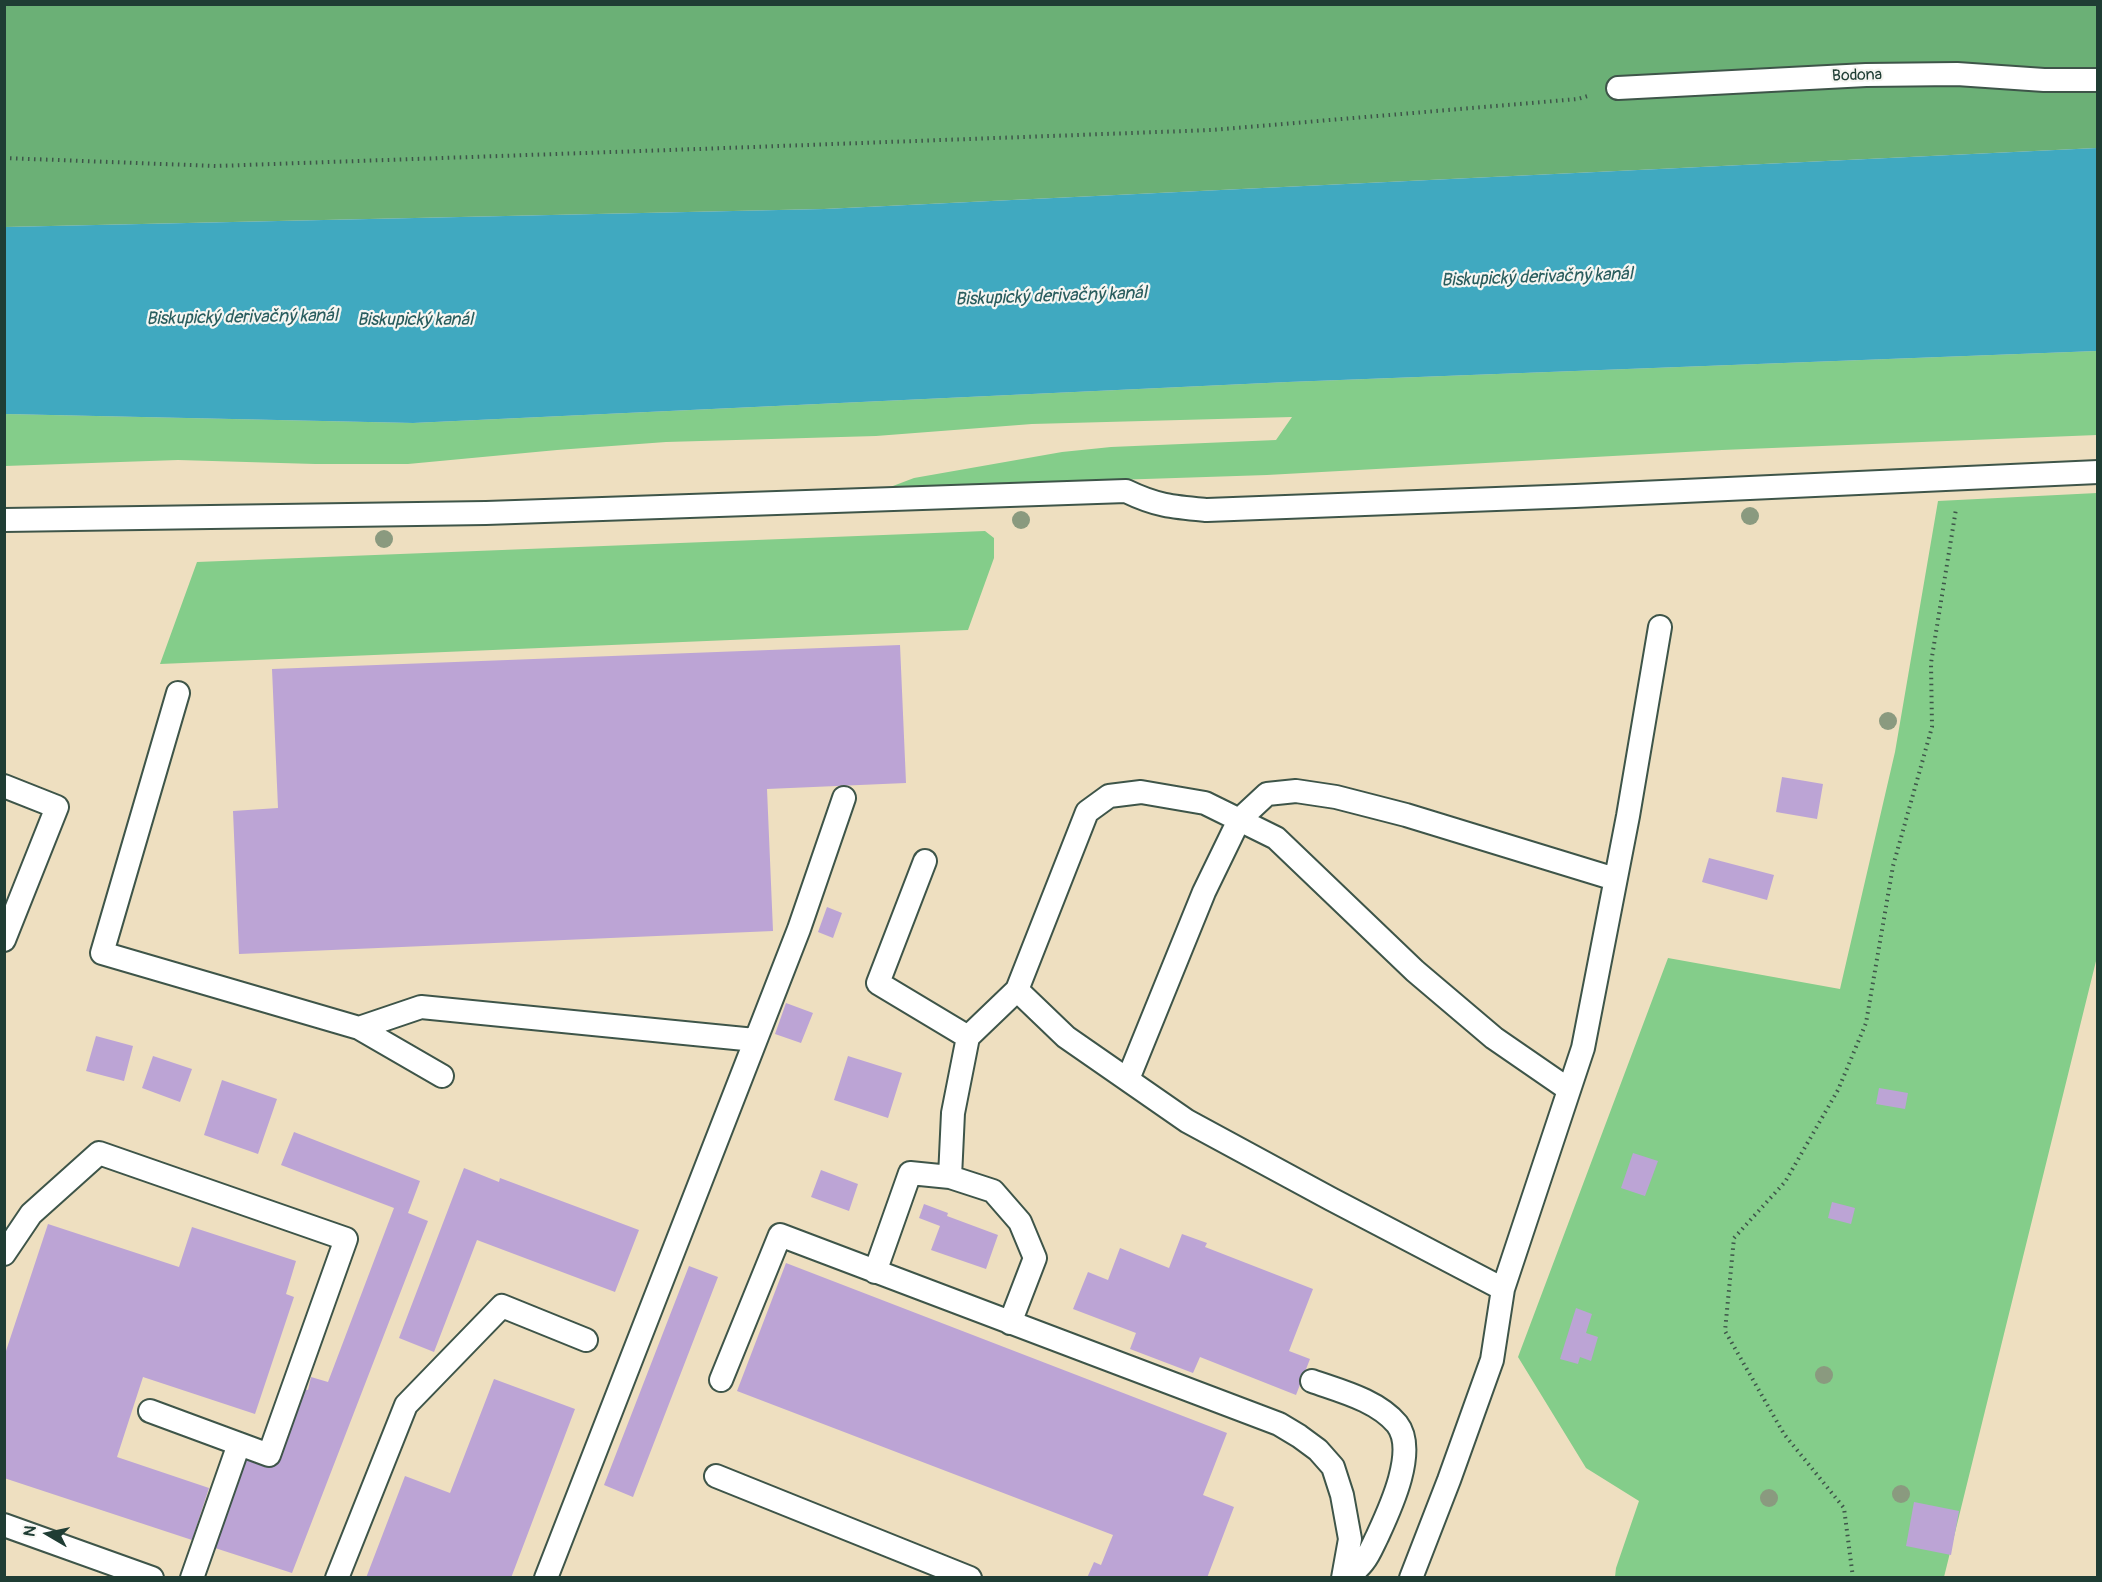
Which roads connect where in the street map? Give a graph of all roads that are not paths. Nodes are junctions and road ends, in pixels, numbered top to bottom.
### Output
1 (2097, 80) edge
2 (1618, 88) road end
3 (2097, 472) edge
4 (4, 520) edge
5 (1660, 627) dead end
6 (178, 693) dead end
7 (4, 786) edge
8 (844, 798) dead end
9 (1239, 820) junction
10 (925, 861) dead end
11 (1615, 879) junction
12 (4, 940) edge
13 (1017, 990) junction
14 (359, 1028) junction
15 (968, 1037) junction
16 (755, 1040) junction
17 (442, 1076) dead end
18 (1128, 1079) junction
19 (1568, 1089) junction
20 (950, 1177) junction
21 (4, 1254) edge
22 (875, 1272) junction
23 (1503, 1288) junction
24 (1010, 1323) junction
25 (586, 1340) dead end
26 (722, 1380) dead end
27 (1312, 1381) dead end
28 (150, 1411) dead end
29 (239, 1444) junction
30 (716, 1476) dead end
31 (4, 1525) edge
32 (152, 1578) edge
33 (192, 1578) edge
34 (337, 1578) edge
35 (546, 1578) edge
36 (970, 1578) edge
37 (1343, 1578) edge
38 (1348, 1578) edge
39 (1411, 1578) edge

1 - 2 lane, Bodona
3 - 4 lane
5 - 11 lane
6 - 14 lane
7 - 12 lane
8 - 16 lane
9 - 11 lane
9 - 13 lane
9 - 18 lane
9 - 19 lane
10 - 15 lane
11 - 19 lane
13 - 15 lane
13 - 18 lane
14 - 16 lane
14 - 17 lane
15 - 20 lane
16 - 35 lane
18 - 23 lane
19 - 23 lane
20 - 22 lane
20 - 24 lane
21 - 29 lane
22 - 24 lane
22 - 26 lane
23 - 39 lane
24 - 37 lane
25 - 34 lane
27 - 38 lane
28 - 29 lane
29 - 33 lane
30 - 36 lane
31 - 32 lane

